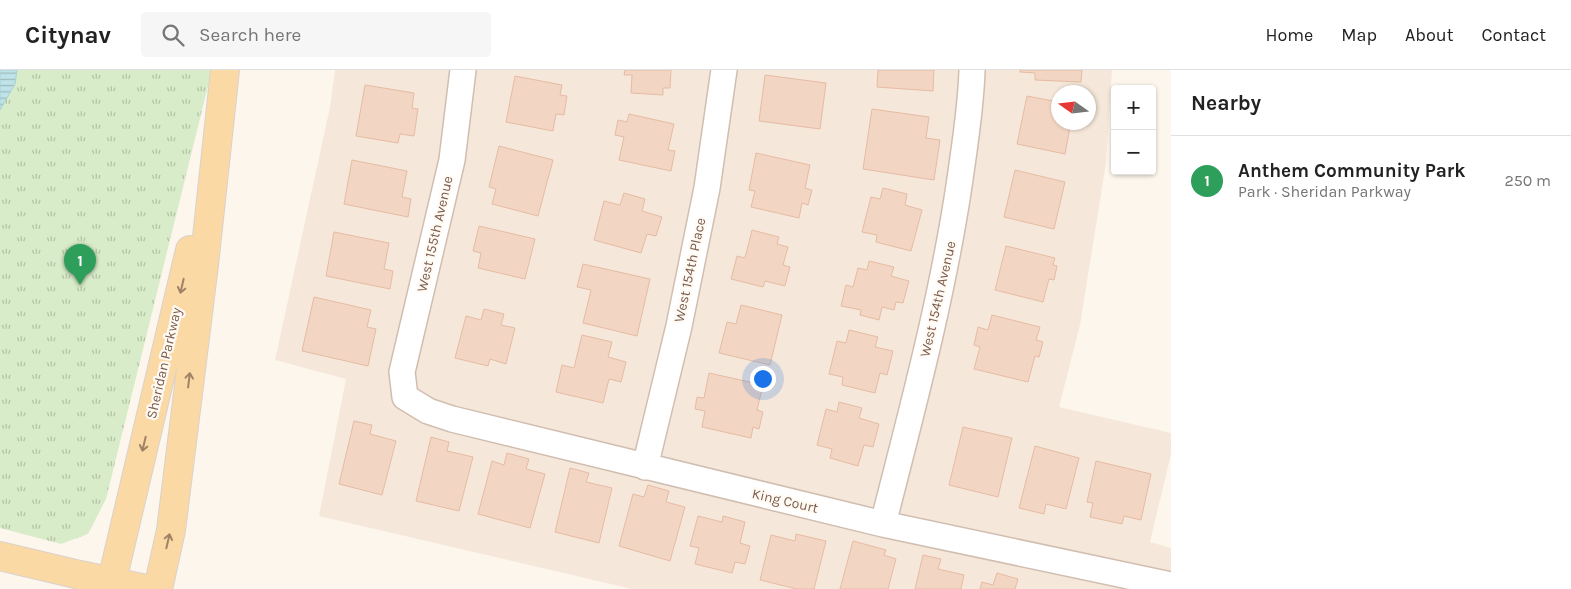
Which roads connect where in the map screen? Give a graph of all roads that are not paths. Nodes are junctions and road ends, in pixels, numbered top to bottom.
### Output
1 (225, 70) edge
2 (463, 70) edge
3 (724, 70) edge
4 (972, 70) edge
5 (217, 136) junction
6 (405, 397) joint
7 (645, 467) junction
8 (882, 524) junction
9 (0, 556) edge
10 (1171, 585) edge
11 (111, 586) edge
12 (146, 589) edge
13 (158, 589) edge

1 - 5 main road, Sheridan Parkway
2 - 6 street, West 155th Avenue
3 - 7 street, West 154th Place
4 - 8 street, West 154th Avenue
5 -> 11 main road, Sheridan Parkway
13 -> 5 main road, Sheridan Parkway
6 - 7 street, King Court
7 - 8 street, King Court
8 - 10 street, King Court
9 - 11 main road
11 - 12 main road

